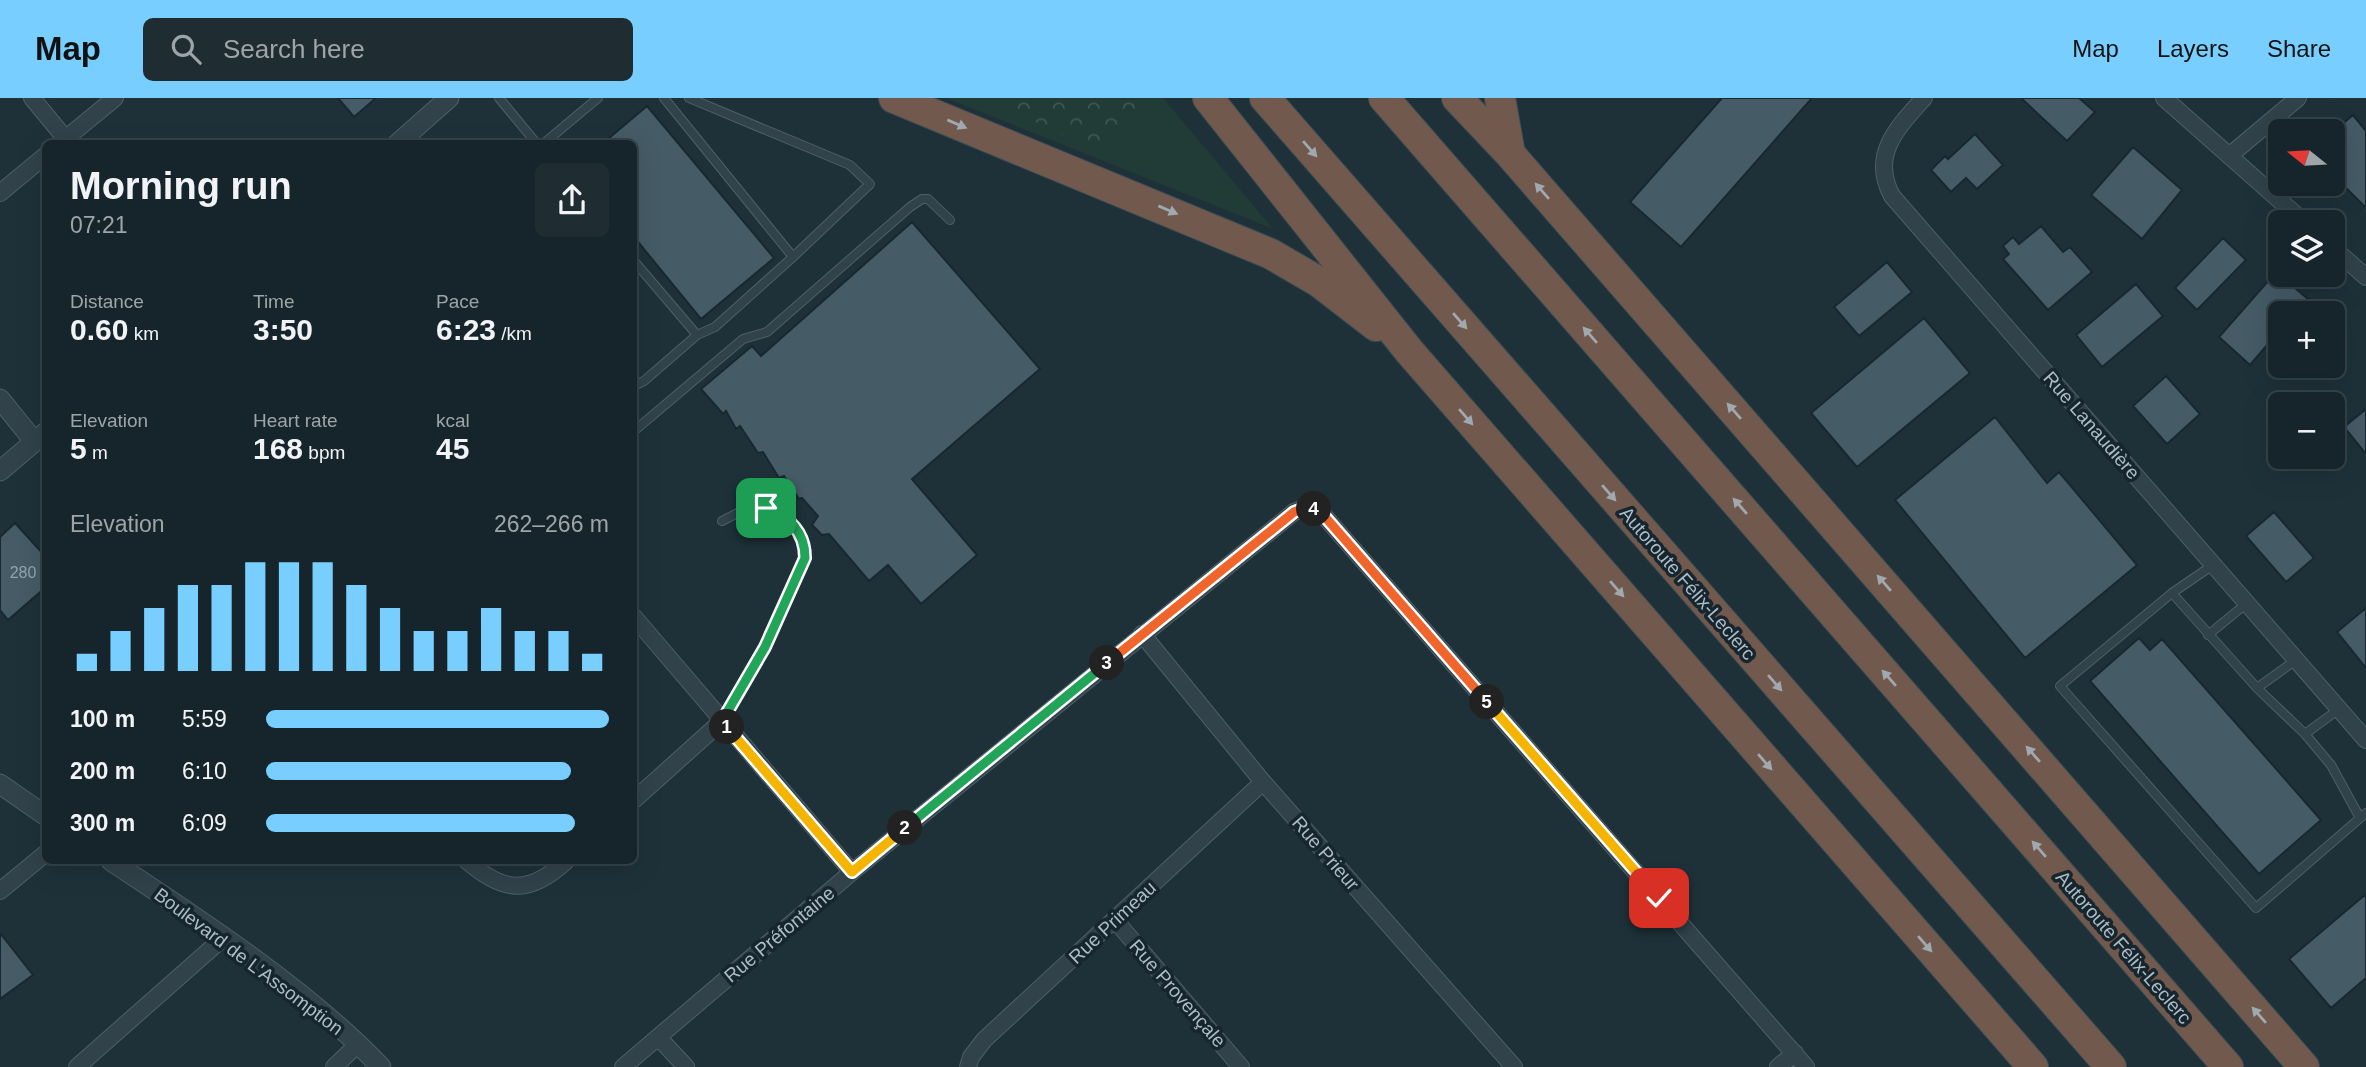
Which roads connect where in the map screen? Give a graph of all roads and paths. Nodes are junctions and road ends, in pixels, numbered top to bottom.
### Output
1 (32, 98) edge
2 (115, 98) edge
3 (449, 98) edge
4 (499, 98) edge
5 (597, 98) edge
6 (664, 98) edge
7 (689, 98) edge
8 (894, 98) edge
9 (1208, 98) edge
10 (1265, 98) edge
11 (1384, 98) edge
12 (1457, 98) edge
13 (1500, 98) edge
14 (1924, 98) edge
15 (2164, 98) edge
16 (2298, 98) edge
17 (61, 140) edge
18 (63, 140) edge
19 (409, 140) edge
20 (534, 140) edge
21 (548, 140) edge
22 (1510, 154) junction
23 (2229, 156) junction
24 (42, 158) edge
25 (0, 193) edge
26 (2290, 210) edge
27 (950, 220) dead end
28 (793, 257) junction
29 (2345, 259) edge
30 (637, 265) edge
31 (2366, 277) edge
32 (697, 335) junction
33 (1409, 351) junction
34 (637, 384) edge
35 (0, 399) edge
36 (637, 428) edge
37 (40, 436) edge
38 (0, 471) edge
39 (722, 521) dead end
40 (2213, 565) junction
41 (2172, 593) junction
42 (2247, 603) junction
43 (637, 621) edge
44 (1142, 634) junction
45 (2208, 635) junction
46 (2296, 660) junction
47 (2257, 688) junction
48 (2339, 709) junction
49 (722, 721) junction
50 (2305, 734) junction
51 (2366, 740) edge
52 (1263, 782) junction
53 (0, 784) edge
54 (637, 797) edge
55 (42, 813) edge
56 (2363, 816) edge
57 (42, 856) edge
58 (115, 864) edge
59 (470, 864) edge
60 (563, 864) edge
61 (852, 872) junction
62 (0, 891) edge
63 (1114, 919) junction
64 (222, 939) junction
65 (658, 1037) junction
66 (359, 1043) junction
67 (1794, 1053) junction
68 (77, 1067) edge
69 (334, 1067) edge
70 (381, 1067) edge
71 (623, 1067) edge
72 (686, 1067) edge
73 (968, 1067) edge
74 (1241, 1067) edge
75 (1514, 1067) edge
76 (1778, 1067) edge
77 (1806, 1067) edge
78 (2033, 1067) edge
79 (2110, 1067) edge
80 (2228, 1067) edge
81 (2304, 1067) edge

1 - 17 street
2 - 18 street
3 - 19 street
4 - 20 lane
5 - 21 lane
6 - 28 lane
7 - 28 lane
8 -> 33 highway
9 - 33 highway
10 -> 79 highway, Autoroute Félix-Leclerc
80 -> 11 highway, Autoroute Félix-Leclerc
12 - 22 highway
13 - 22 highway
14 - 40 street, Rue Lanaudière
15 - 23 street
16 - 23 street
81 -> 22 highway
23 - 26 street
24 - 25 street
27 - 36 lane
28 - 32 lane
29 - 31 street
30 - 32 lane
32 - 34 lane
33 -> 78 highway
35 - 37 street
37 - 38 street
39 - 49 lane
40 - 41 lane
40 - 42 street, Rue Lanaudière
41 - 45 lane
41 - 56 lane
42 - 45 lane
42 - 46 street, Rue Lanaudière
43 - 49 street
44 - 52 street, Rue Prieur
44 - 61 street, Rue Préfontaine
44 - 67 street, Rue Préfontaine
45 - 47 lane
46 - 47 lane
46 - 48 street, Rue Lanaudière
47 - 50 lane
48 - 50 lane
48 - 51 street, Rue Lanaudière
49 - 54 street
49 - 61 street
50 - 56 lane
52 - 63 street, Rue Primeau
52 - 75 street, Rue Prieur
53 - 55 street
57 - 62 street
58 - 64 street, Boulevard de L'Assomption
59 - 60 street
61 - 65 street, Rue Préfontaine
63 - 73 street, Rue Primeau
63 - 74 street, Rue Provençale
64 - 66 street, Boulevard de L'Assomption
64 - 68 street
65 - 71 street, Rue Préfontaine
65 - 72 street
66 - 69 street
66 - 70 street, Boulevard de L'Assomption
67 - 76 street
67 - 77 street

